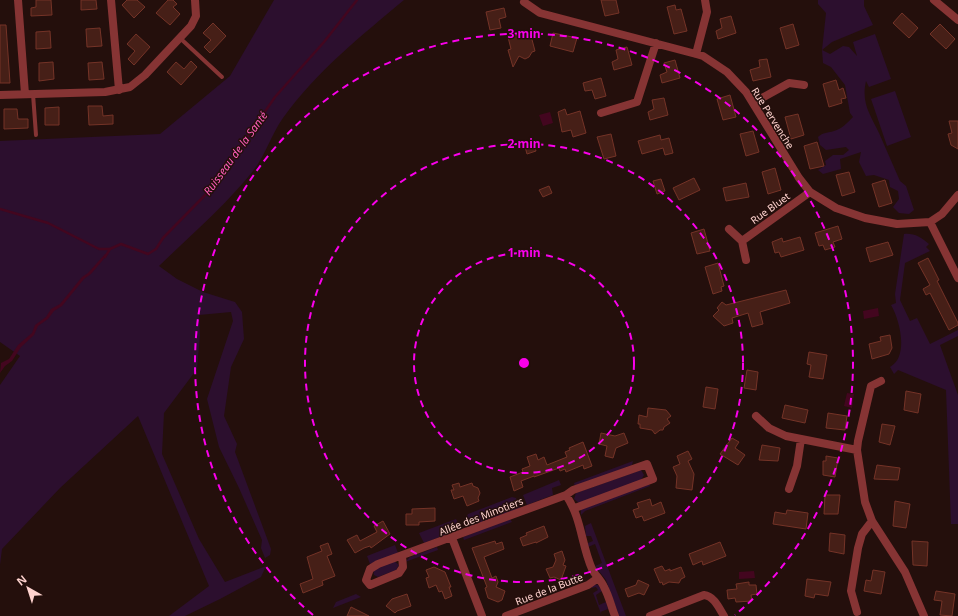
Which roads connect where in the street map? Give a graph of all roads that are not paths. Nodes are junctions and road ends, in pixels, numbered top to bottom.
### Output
1 (18, 0) edge
2 (111, 0) edge
3 (195, 0) edge
4 (705, 0) edge
5 (934, 0) edge
6 (524, 2) dead end
7 (958, 20) edge
8 (181, 39) junction
9 (656, 43) junction
10 (696, 54) junction
11 (222, 77) dead end
12 (804, 85) dead end
13 (119, 90) junction
14 (29, 94) junction
15 (0, 95) edge
16 (753, 103) junction
17 (600, 113) dead end
18 (36, 135) dead end
19 (810, 192) junction
20 (958, 195) edge
21 (930, 222) junction
22 (729, 229) dead end
23 (742, 241) junction
24 (746, 260) dead end
25 (958, 278) edge
26 (881, 381) dead end
27 (756, 416) dead end
28 (801, 439) junction
29 (857, 450) junction
30 (789, 490) dead end
31 (566, 496) junction
32 (575, 508) junction
33 (872, 521) junction
34 (452, 538) junction
35 (402, 556) junction
36 (598, 578) junction
37 (857, 612) dead end
38 (482, 616) edge
39 (506, 616) edge
40 (615, 616) edge
41 (650, 616) edge
42 (724, 616) edge
43 (924, 616) edge

1 - 14 street
2 - 13 street
3 - 8 street
4 - 10 street
5 - 7 street
6 - 9 street, Rue Pervenche
8 - 11 lane
8 - 13 street
9 - 10 street, Rue Pervenche
9 - 17 street
10 - 16 street, Rue Pervenche
12 - 16 street
13 - 14 street
14 - 15 street
14 - 18 lane
16 - 19 street, Rue Pervenche
19 - 21 street, Rue Pervenche
19 - 23 street, Rue Bluet
20 - 21 street
21 - 25 street
22 - 23 street
23 - 24 street
26 - 29 street
27 - 28 street
28 - 29 street
28 - 30 street
29 - 33 street
31 - 32 street
31 - 32 street, Allée des Minotiers
31 - 34 street, Allée des Minotiers
32 - 36 street
33 - 37 street
33 - 43 street
34 - 35 street, Allée des Minotiers
34 - 38 street
35 - 35 street, Allée des Minotiers
36 - 39 street, Rue de la Butte
36 - 40 street
41 - 42 street

